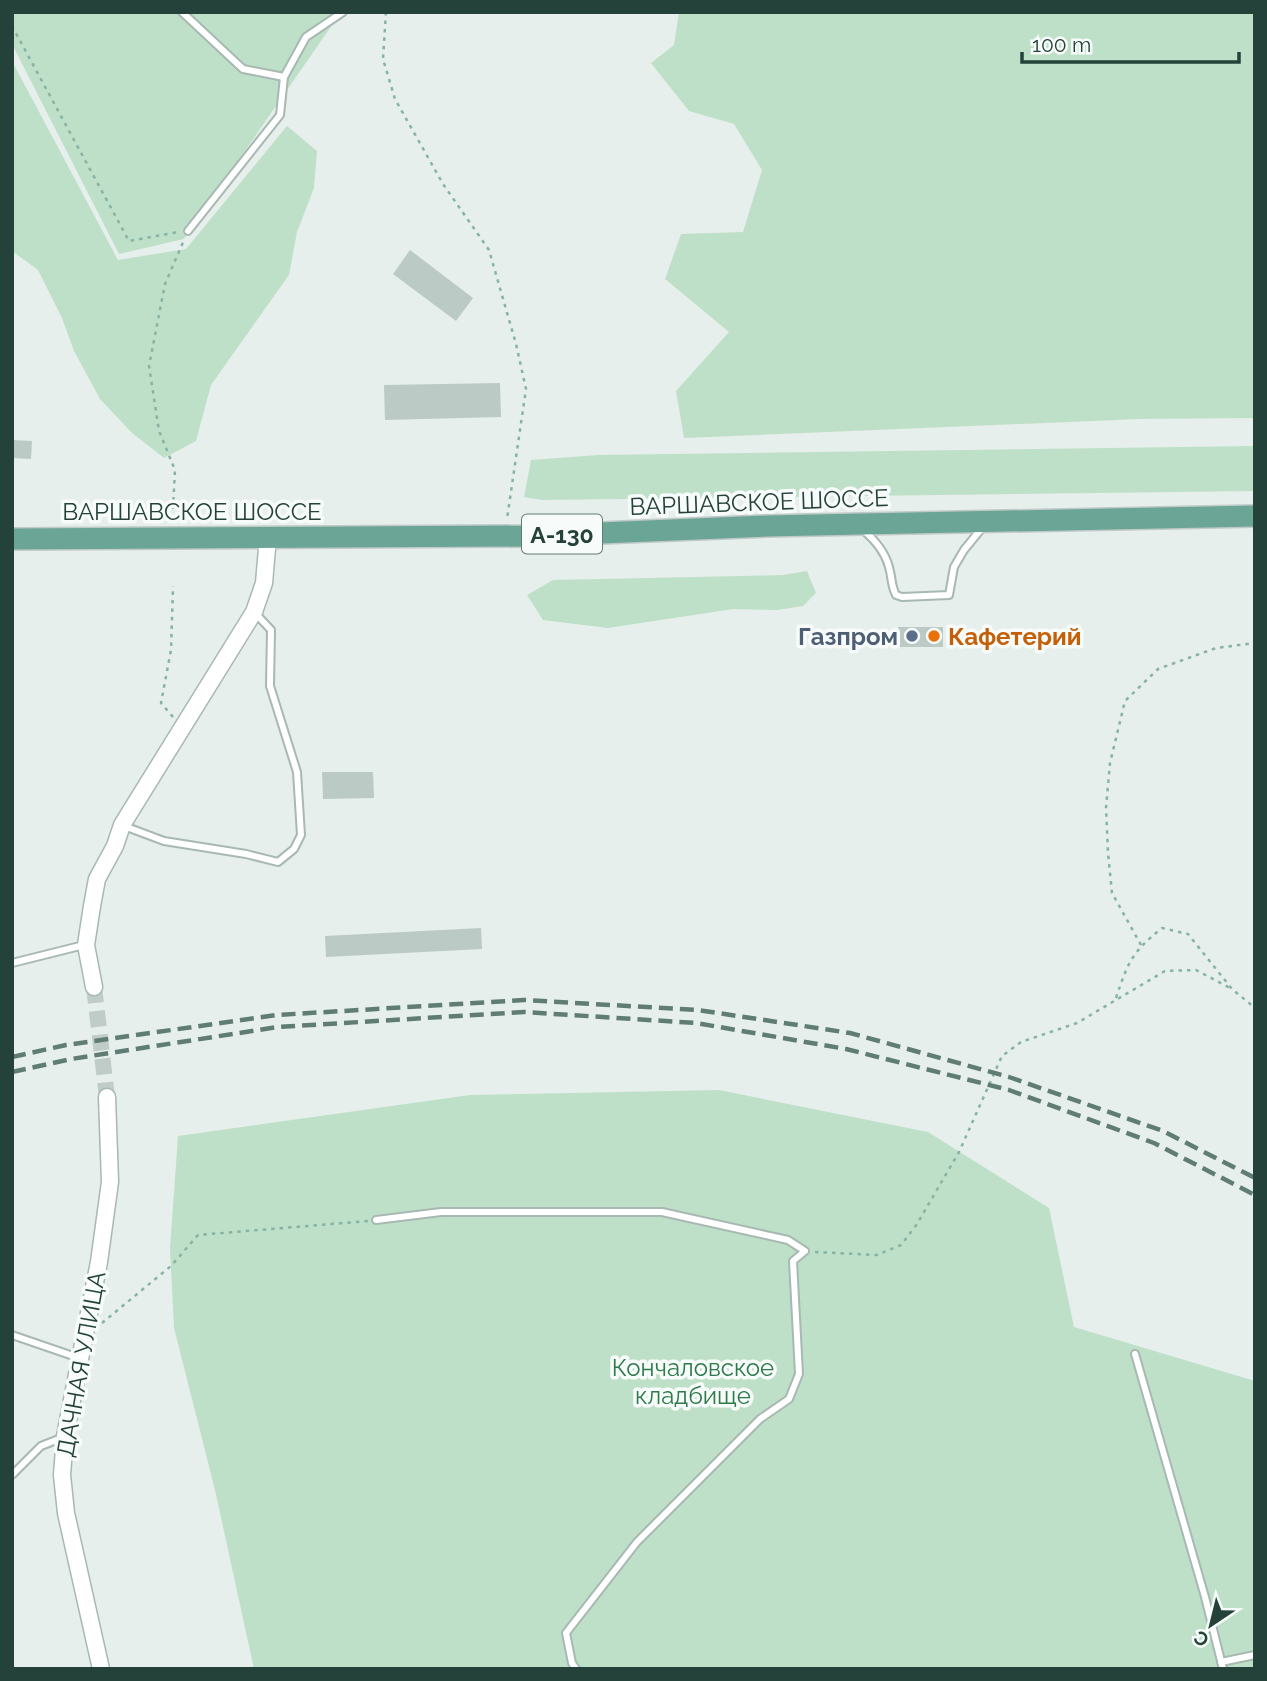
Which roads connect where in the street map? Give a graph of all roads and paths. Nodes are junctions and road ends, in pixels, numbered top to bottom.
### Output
1 (182, 12) edge
2 (343, 12) edge
3 (386, 12) edge
4 (12, 26) edge
5 (284, 77) junction
6 (188, 230) junction
7 (173, 509) dead end
8 (1255, 516) edge
9 (987, 522) junction
10 (856, 525) junction
11 (505, 536) junction
12 (268, 537) junction
13 (12, 539) edge
14 (173, 586) dead end
15 (254, 612) junction
16 (1255, 643) edge
17 (182, 727) junction
18 (122, 825) junction
19 (1141, 944) junction
20 (86, 945) junction
21 (12, 963) edge
22 (94, 987) tunnel mouth
23 (1232, 989) junction
24 (1116, 998) junction
25 (1255, 1008) edge
26 (107, 1097) tunnel mouth
27 (376, 1220) joint
28 (805, 1251) junction
29 (12, 1335) edge
30 (86, 1336) junction
31 (1135, 1353) dead end
32 (81, 1358) junction
33 (65, 1436) junction
34 (12, 1475) edge
35 (1255, 1655) edge
36 (1222, 1665) edge
37 (101, 1669) edge
38 (576, 1669) edge

1 - 5 lane
2 - 5 lane
3 - 11 path
4 - 6 path
5 - 6 lane
6 - 7 path
8 - 9 main road, ВАРШАВСКОЕ ШОССЕ / А-130
9 - 10 main road, ВАРШАВСКОЕ ШОССЕ / А-130
9 - 10 lane
10 - 11 main road, ВАРШАВСКОЕ ШОССЕ / А-130
11 - 12 main road, ВАРШАВСКОЕ ШОССЕ / А-130
12 - 13 main road, ВАРШАВСКОЕ ШОССЕ / А-130
12 - 15 street
14 - 17 path
15 - 17 street
15 - 18 lane
16 - 19 path
17 - 18 street
18 - 20 street
19 - 23 path
19 - 24 path
20 - 21 lane
20 - 22 street
23 - 24 path
23 - 25 path
24 - 28 path
26 - 30 street, ДАЧНАЯ УЛИЦА
27 - 28 lane
27 - 30 path
28 - 38 lane
29 - 32 lane
30 - 32 street, ДАЧНАЯ УЛИЦА
31 - 36 lane
32 - 33 street, ДАЧНАЯ УЛИЦА
33 - 34 lane
33 - 37 street, ДАЧНАЯ УЛИЦА
35 - 36 lane

